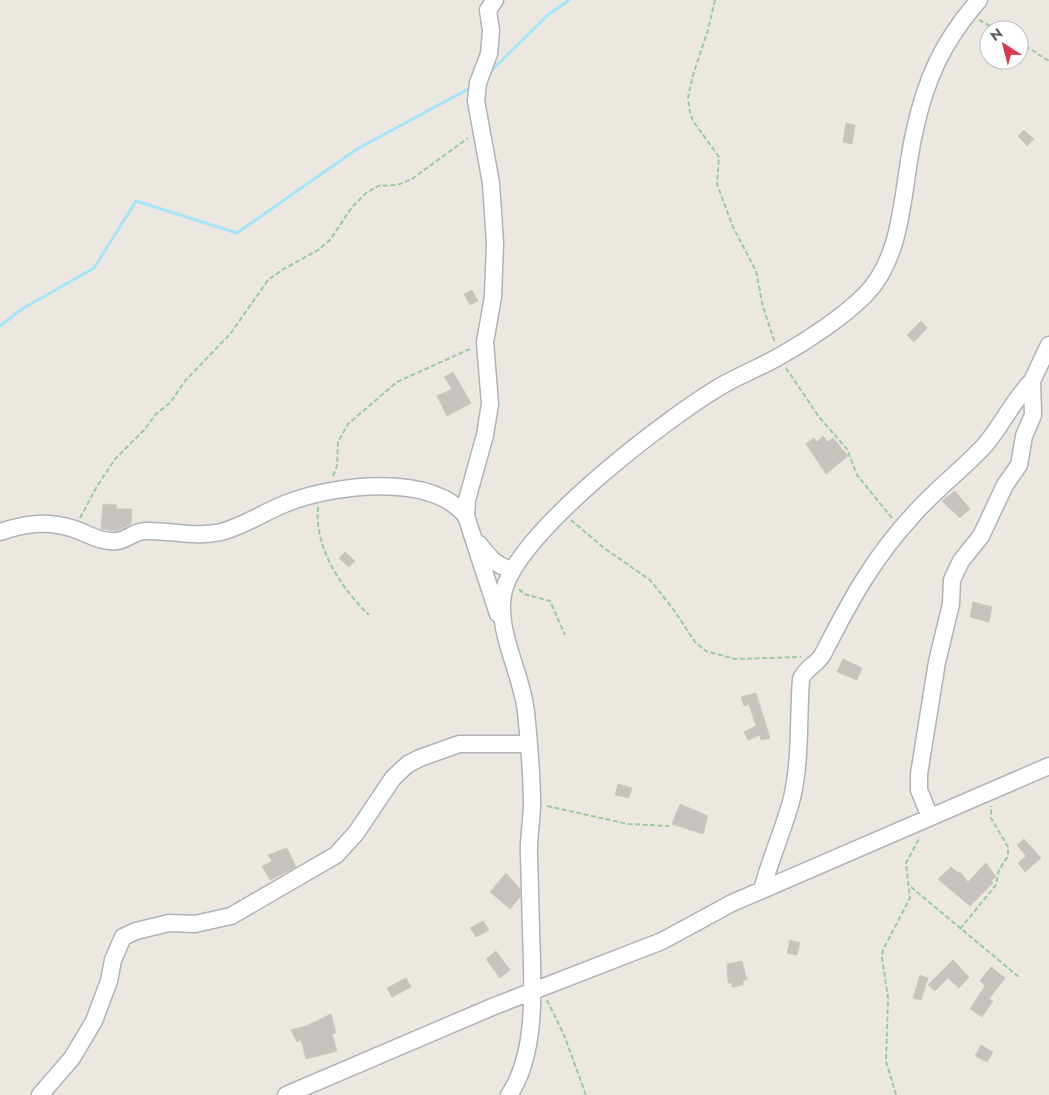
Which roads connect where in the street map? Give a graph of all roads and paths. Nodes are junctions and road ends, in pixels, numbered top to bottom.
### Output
1 (495, 0) edge
2 (716, 0) edge
3 (979, 0) edge
4 (968, 14) junction
5 (979, 20) edge
6 (1029, 48) edge
7 (1049, 61) edge
8 (480, 129) junction
9 (486, 342) junction
10 (1049, 345) edge
11 (780, 356) junction
12 (1032, 380) junction
13 (321, 492) junction
14 (562, 511) junction
15 (466, 516) junction
16 (901, 528) junction
17 (75, 529) junction
18 (0, 532) edge
19 (474, 536) junction
20 (513, 570) junction
21 (369, 615) dead end
22 (503, 625) junction
23 (565, 635) dead end
24 (821, 657) junction
25 (528, 744) junction
26 (1049, 766) edge
27 (1003, 786) junction
28 (532, 804) junction
29 (930, 817) junction
30 (669, 826) dead end
31 (920, 837) dead end
32 (910, 887) junction
33 (762, 890) junction
34 (960, 929) junction
35 (1020, 978) dead end
36 (537, 991) junction
37 (40, 1095) edge
38 (286, 1095) edge
39 (508, 1095) edge
40 (586, 1095) edge
41 (896, 1095) edge

1 - 8 street
2 - 11 path
3 - 4 street
4 - 5 path
4 - 11 street
6 - 7 path
8 - 9 street
8 - 17 path
9 - 13 path
9 - 15 street
10 - 12 street
11 - 14 street
11 - 16 path
12 - 16 street
12 - 29 street
13 - 15 street
13 - 17 street
13 - 21 path
14 - 20 street
14 - 24 path
15 - 19 street
16 - 24 street
17 - 18 street
19 - 20 street
19 - 22 street
20 - 22 street
20 - 23 path
22 - 25 street
24 - 33 street
25 - 28 street
25 - 37 street
26 - 27 street
27 - 29 street
27 - 34 path
28 - 30 path
28 - 36 street
29 - 33 street
31 - 32 path
32 - 34 path
32 - 41 path
33 - 36 street
34 - 35 path
36 - 38 street
36 - 39 street
36 - 40 path

